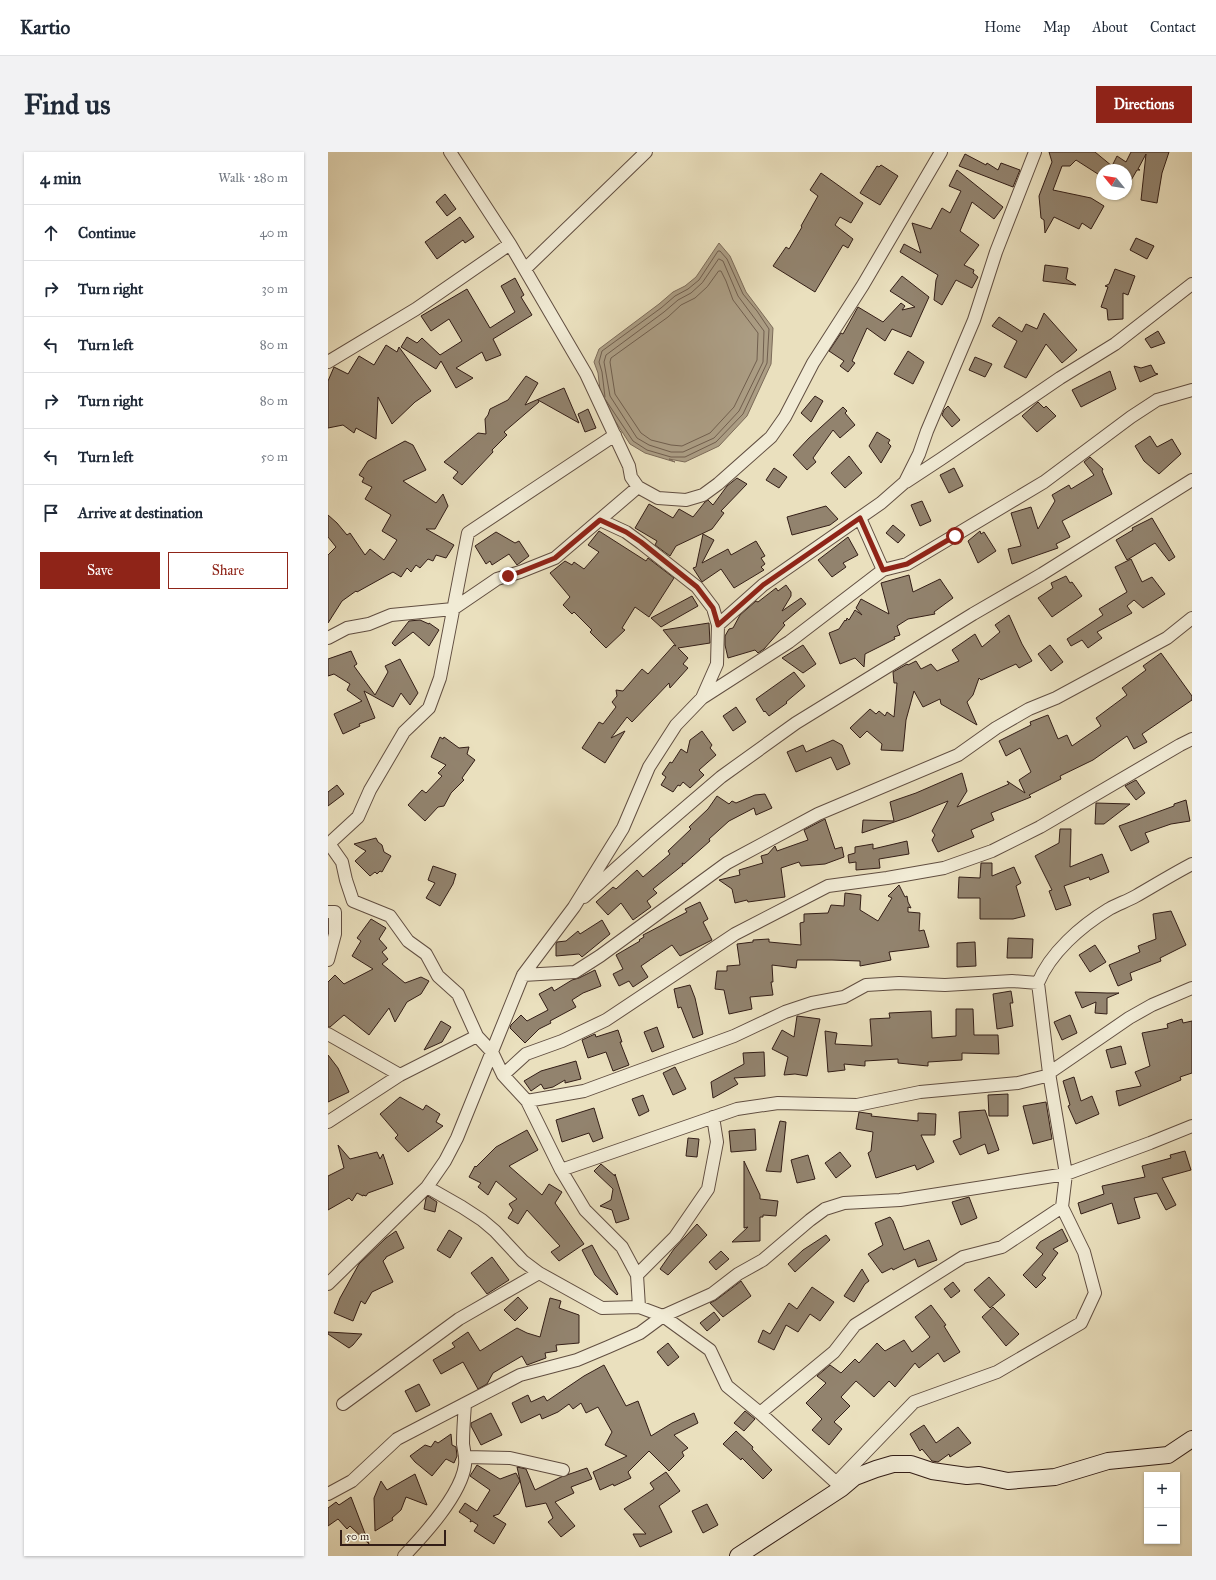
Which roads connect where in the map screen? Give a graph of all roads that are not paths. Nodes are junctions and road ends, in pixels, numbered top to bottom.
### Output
1 (450, 152) edge
2 (646, 152) edge
3 (941, 152) edge
4 (1035, 152) edge
5 (510, 244) junction
6 (525, 269) junction
7 (1192, 284) edge
8 (328, 362) edge
9 (1192, 390) edge
10 (615, 435) junction
11 (1192, 480) edge
12 (905, 482) junction
13 (638, 487) junction
14 (860, 518) junction
15 (600, 520) junction
16 (883, 570) junction
17 (453, 609) junction
18 (1192, 618) edge
19 (718, 625) junction
20 (328, 638) edge
21 (702, 698) junction
22 (1192, 739) edge
23 (329, 844) edge
24 (1192, 864) edge
25 (353, 901) junction
26 (574, 907) junction
27 (331, 916) edge
28 (328, 960) edge
29 (523, 975) junction
30 (1038, 983) junction
31 (1192, 988) edge
32 (328, 1034) edge
33 (477, 1036) junction
34 (492, 1052) junction
35 (1049, 1074) junction
36 (400, 1075) junction
37 (503, 1075) junction
38 (527, 1101) junction
39 (713, 1117) junction
40 (328, 1122) edge
41 (1192, 1126) edge
42 (562, 1170) junction
43 (1066, 1174) junction
44 (427, 1187) junction
45 (1062, 1208) junction
46 (539, 1273) junction
47 (637, 1275) junction
48 (328, 1284) edge
49 (639, 1307) junction
50 (664, 1316) junction
51 (343, 1404) dead end
52 (464, 1404) junction
53 (760, 1414) junction
54 (1192, 1439) edge
55 (466, 1457) junction
56 (563, 1470) dead end
57 (839, 1486) junction
58 (328, 1494) edge
59 (404, 1556) edge
60 (738, 1556) edge

1 - 5 street
2 - 6 street
3 - 13 street
4 - 12 street
5 - 6 street
5 - 8 street
6 - 10 street
7 - 12 street
9 - 16 street
10 - 13 street
10 - 17 street
11 - 26 street
12 - 14 street
13 - 15 street
14 - 16 street
14 - 19 street
15 - 17 street
15 - 19 street
16 - 21 street
17 - 20 street
17 - 23 street
18 - 29 street
19 - 21 street
21 - 26 street
22 - 37 street
23 - 25 street
24 - 30 street
25 - 27 street
25 - 33 street
26 - 29 street
27 - 28 street
29 - 34 street
30 - 35 street
30 - 38 street
31 - 35 street
32 - 36 street
33 - 34 street
33 - 36 street
34 - 37 street
34 - 44 street
35 - 39 street
35 - 43 street
36 - 40 street
37 - 38 street
38 - 42 street
39 - 42 street
39 - 47 street
41 - 43 street
42 - 47 street
43 - 45 street
43 - 50 street
44 - 46 street
44 - 48 street
45 - 53 street
45 - 57 street
46 - 49 street
46 - 51 street
47 - 49 street
49 - 50 street
50 - 52 street
50 - 53 street
52 - 55 street
52 - 58 street
53 - 57 street
54 - 57 street
55 - 56 street
55 - 59 street
57 - 60 street

